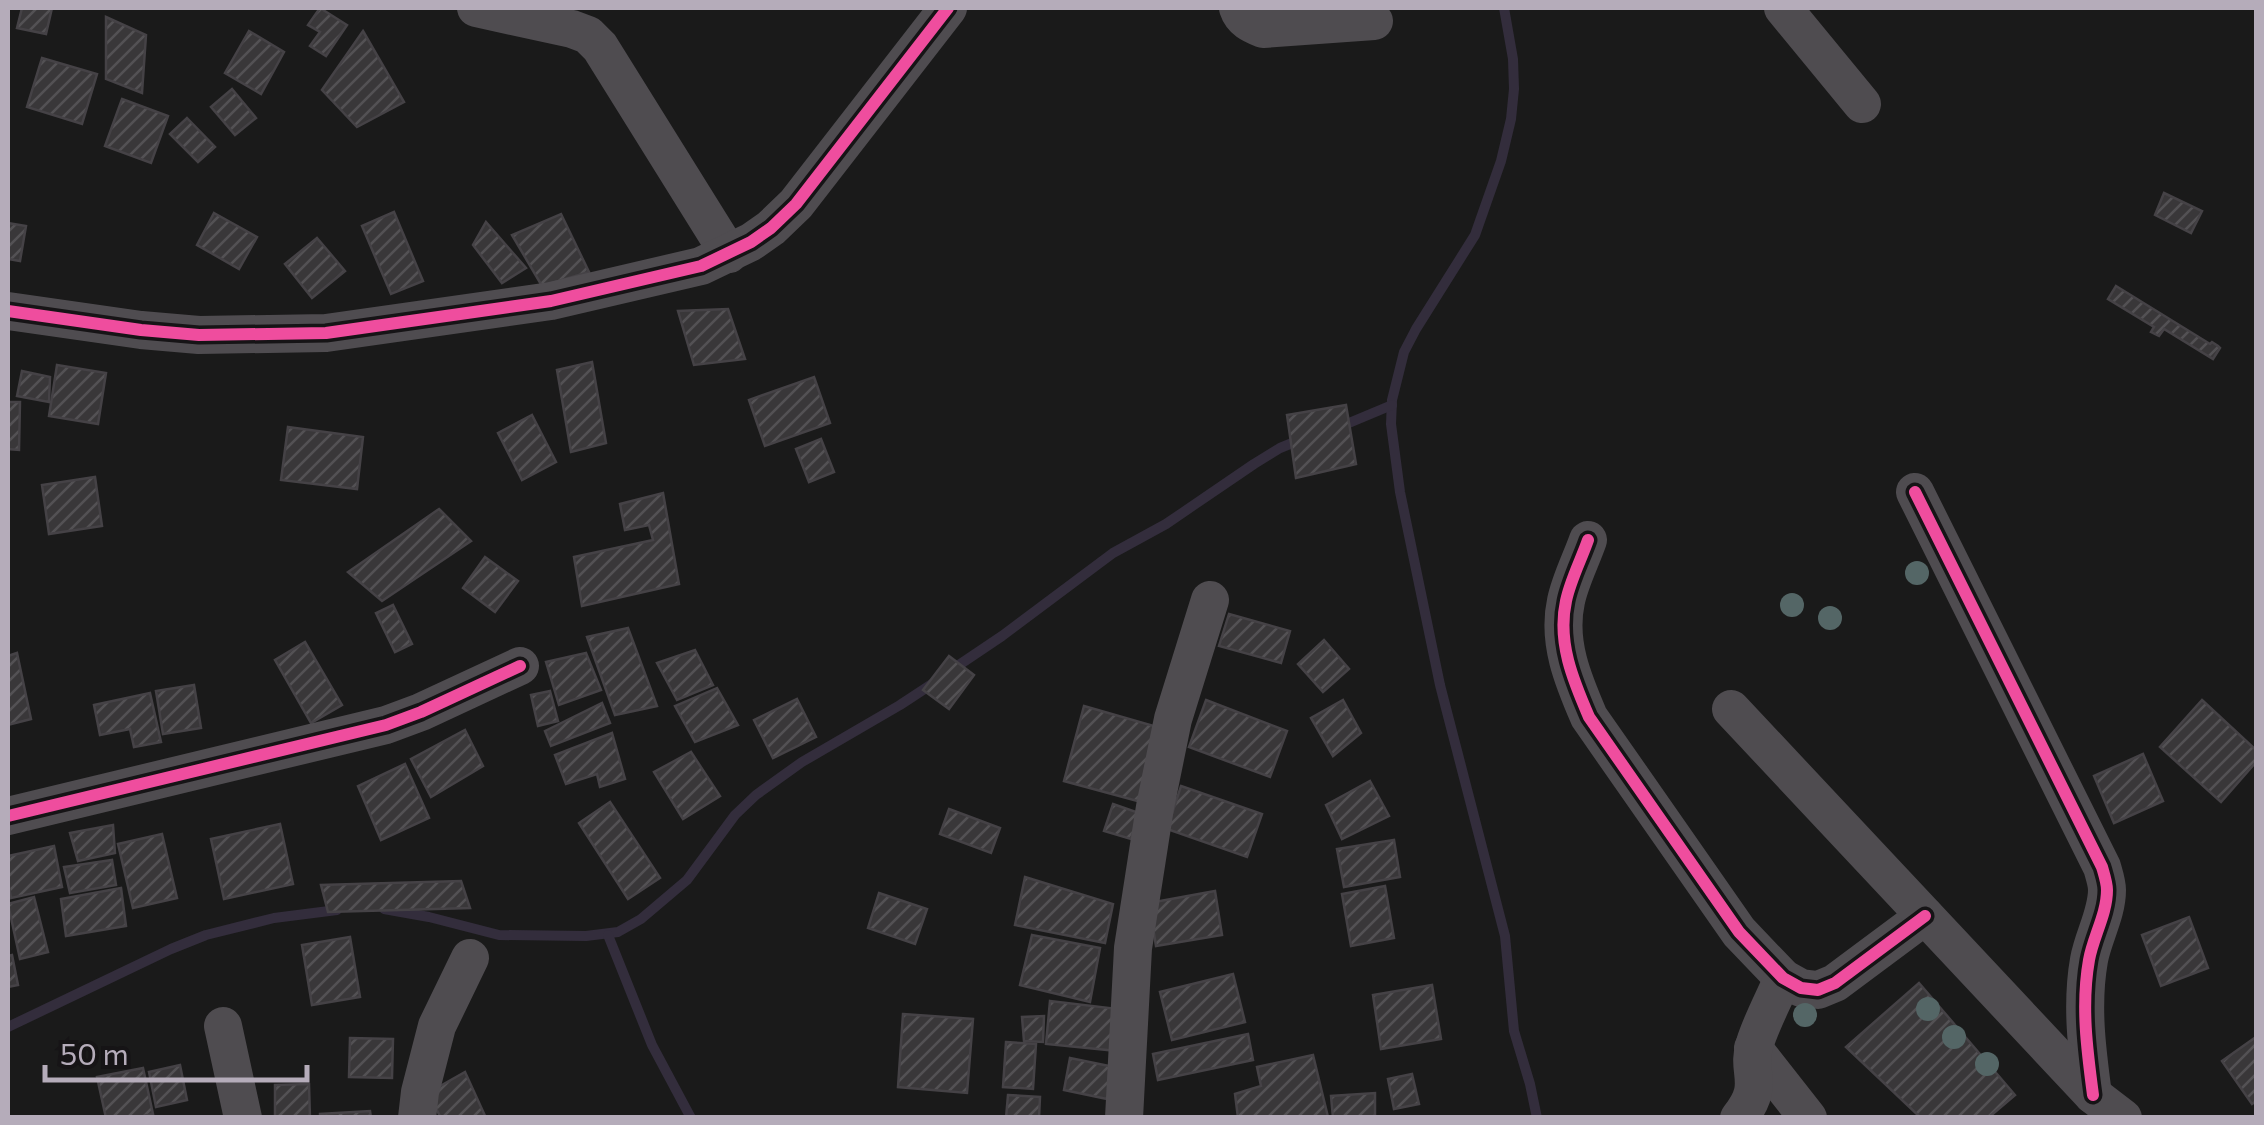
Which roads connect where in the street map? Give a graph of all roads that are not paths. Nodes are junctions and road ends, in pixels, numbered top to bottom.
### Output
1 (476, 8) edge
2 (948, 8) edge
3 (1238, 8) edge
4 (1783, 8) edge
5 (1374, 21) dead end
6 (1862, 104) dead end
7 (729, 254) junction
8 (8, 311) edge
9 (1915, 492) dead end
10 (1588, 540) dead end
11 (1210, 600) dead end
12 (520, 666) dead end
13 (1731, 708) dead end
14 (8, 816) edge
15 (1925, 916) junction
16 (470, 958) dead end
17 (1783, 978) junction
18 (223, 1026) dead end
19 (1753, 1048) junction
20 (2108, 1106) edge
21 (243, 1118) edge
22 (418, 1118) edge
23 (1124, 1118) edge
24 (1738, 1118) edge
25 (1808, 1118) edge

1 - 7 street
2 - 7 street
3 - 5 street
4 - 6 street
7 - 8 street
9 - 20 street
10 - 17 street
11 - 23 street
12 - 14 street
13 - 15 street
15 - 17 street
15 - 20 street
16 - 22 street
17 - 19 street
18 - 21 street
19 - 24 street
19 - 25 street

